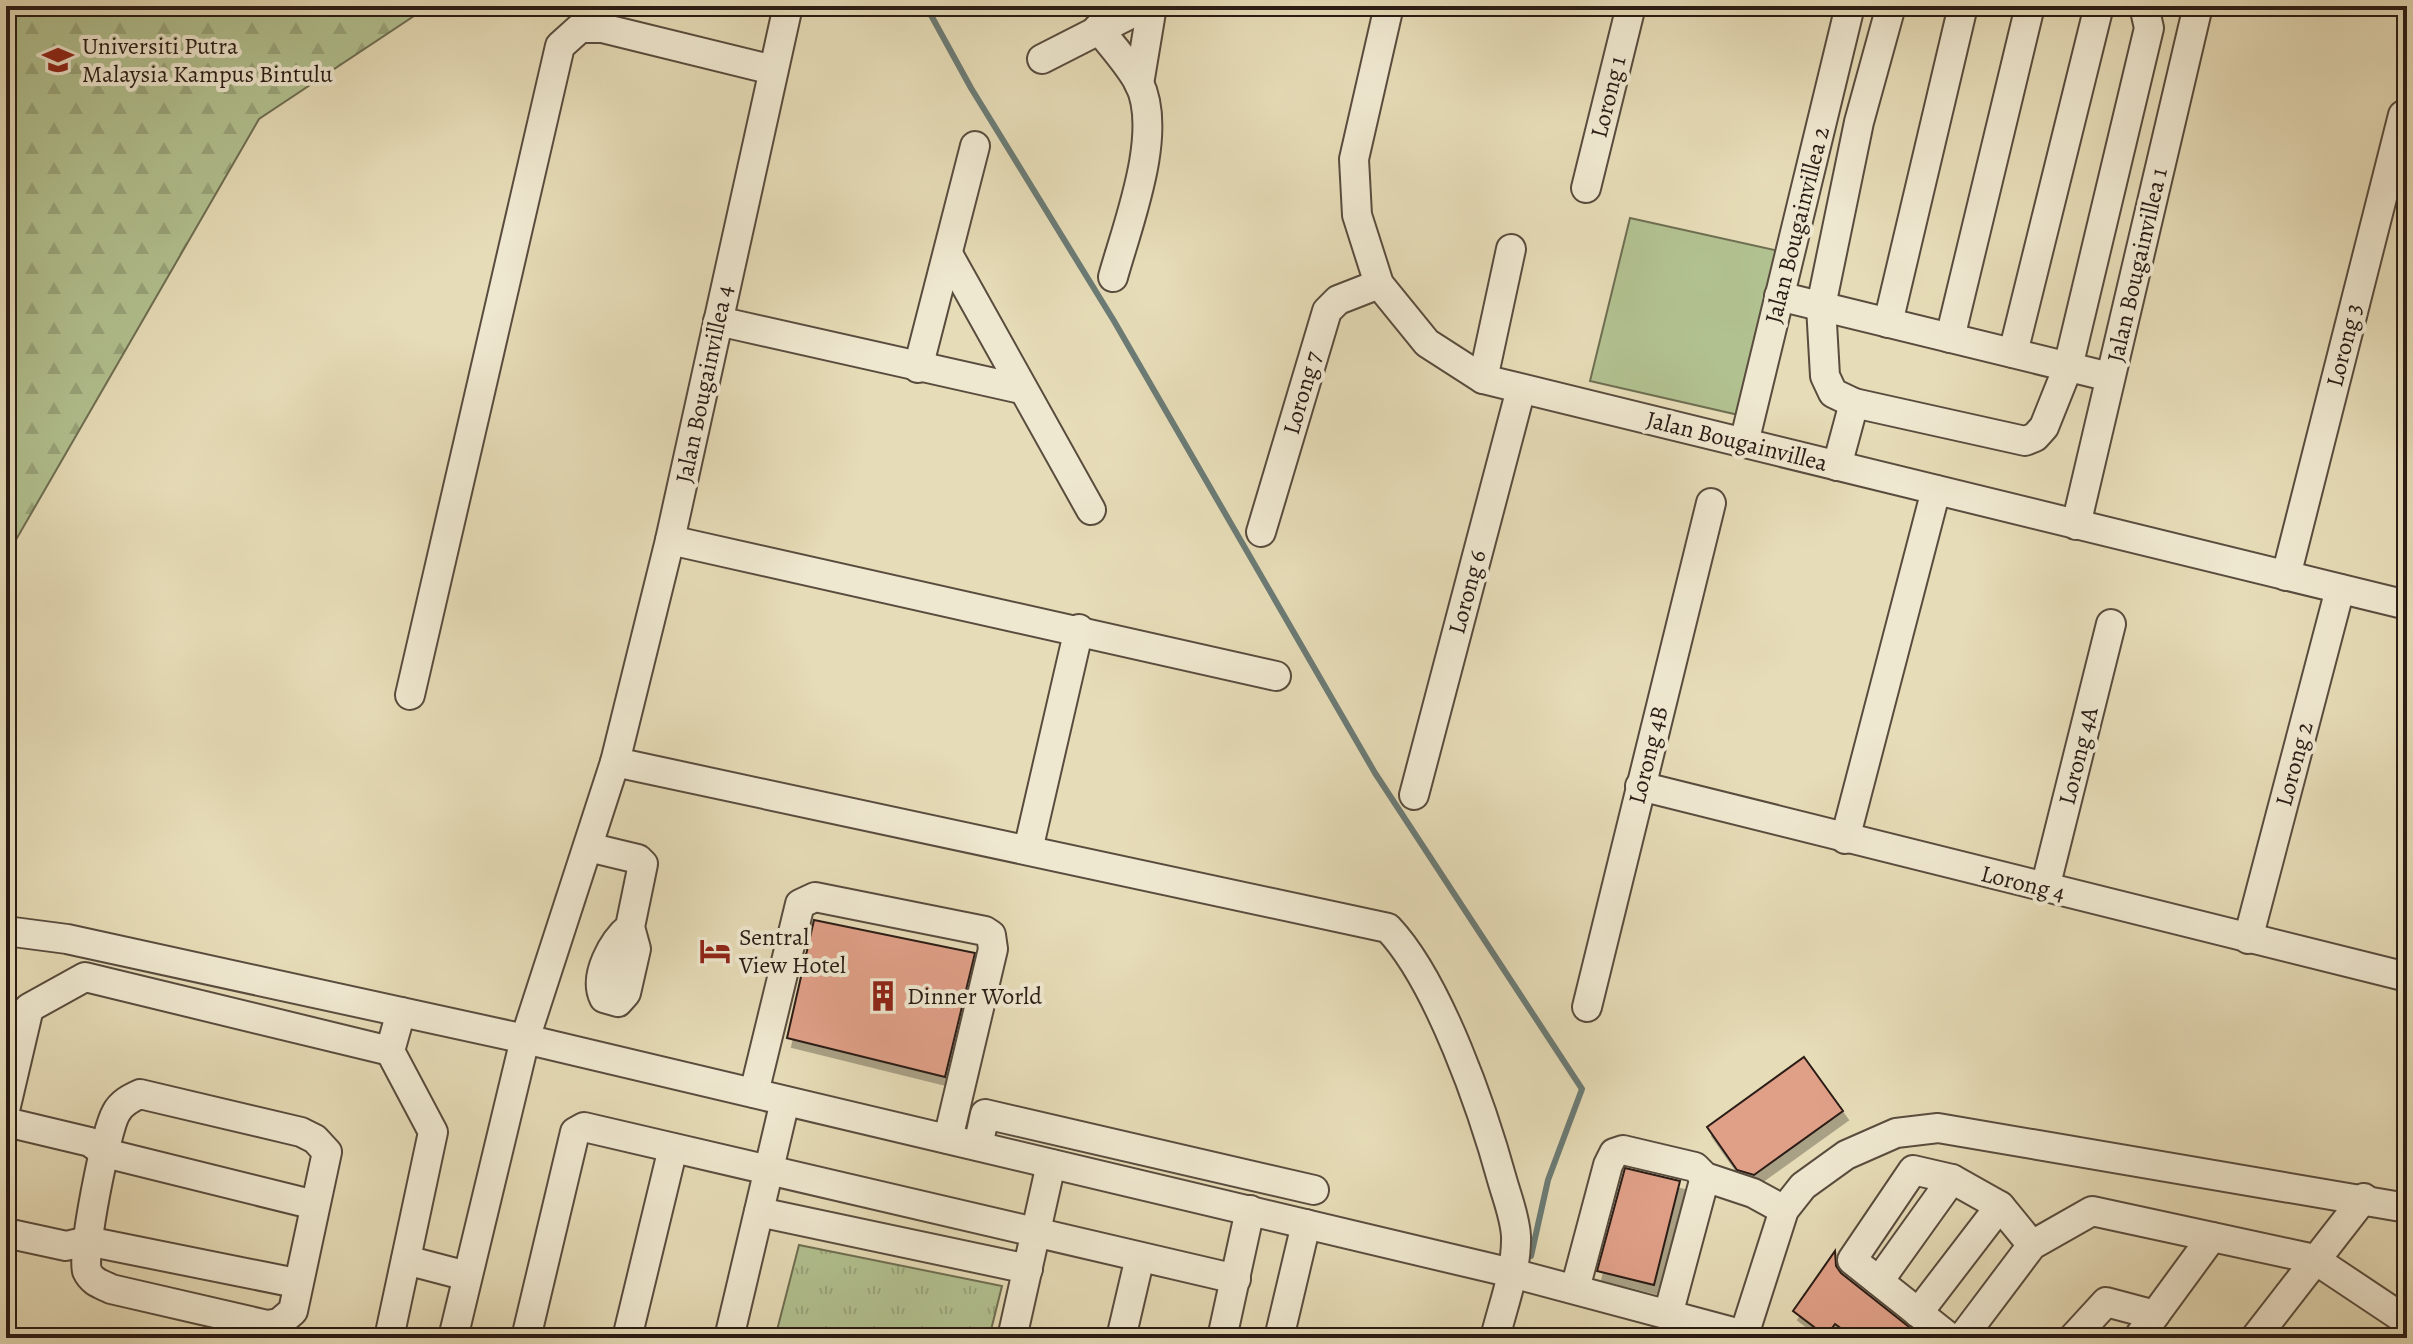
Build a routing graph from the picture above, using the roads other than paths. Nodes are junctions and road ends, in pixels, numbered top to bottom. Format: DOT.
graph roads {
  1 [pos="788,6"];
  2 [pos="1149,6"];
  3 [pos="1389,6"];
  4 [pos="1631,6"];
  5 [pos="1850,6"];
  6 [pos="1891,6"];
  7 [pos="1963,6"];
  8 [pos="2030,6"];
  9 [pos="2099,6"];
  10 [pos="2144,6"];
  11 [pos="2198,6"];
  12 [pos="1098,28"];
  13 [pos="1042,59"];
  14 [pos="773,70"];
  15 [pos="1139,84"];
  16 [pos="1825,114"];
  17 [pos="2403,115"];
  18 [pos="1859,122"];
  19 [pos="975,146"];
  20 [pos="2112,182"];
  21 [pos="1586,188"];
  22 [pos="2154,192"];
  23 [pos="1511,249"];
  24 [pos="948,254"];
  25 [pos="1113,277"];
  26 [pos="1379,284"];
  27 [pos="1779,296"];
  28 [pos="1821,306"];
  29 [pos="718,321"];
  30 [pos="1888,323"];
  31 [pos="1950,338"];
  32 [pos="2013,353"];
  33 [pos="2068,367"];
  34 [pos="918,368"];
  35 [pos="2110,377"];
  36 [pos="1483,379"];
  37 [pos="1021,389"];
  38 [pos="1521,389"];
  39 [pos="1854,403"];
  40 [pos="1744,443"];
  41 [pos="1837,466"];
  42 [pos="1936,490"];
  43 [pos="1711,503"];
  44 [pos="1091,510"];
  45 [pos="2076,525"];
  46 [pos="1261,532"];
  47 [pos="670,540"];
  48 [pos="2286,576"];
  49 [pos="2340,589"];
  50 [pos="2407,605"];
  51 [pos="2111,624"];
  52 [pos="1079,629"];
  53 [pos="1276,676"];
  54 [pos="410,695"];
  55 [pos="615,762"];
  56 [pos="1640,786"];
  57 [pos="1414,795"];
  58 [pos="1845,839"];
  59 [pos="588,847"];
  60 [pos="1028,850"];
  61 [pos="2045,888"];
  62 [pos="630,927"];
  63 [pos="6,931"];
  64 [pos="2248,939"];
  65 [pos="2407,977"];
  66 [pos="1587,1007"];
  67 [pos="401,1012"];
  68 [pos="525,1039"];
  69 [pos="390,1051"];
  70 [pos="754,1093"];
  71 [pos="785,1101"];
  72 [pos="6,1106"];
  73 [pos="6,1122"];
  74 [pos="948,1139"];
  75 [pos="978,1146"];
  76 [pos="673,1148"];
  77 [pos="105,1153"];
  78 [pos="1051,1164"];
  79 [pos="769,1171"];
  80 [pos="1705,1177"];
  81 [pos="1952,1179"];
  82 [pos="1314,1190"];
  83 [pos="2364,1198"];
  84 [pos="315,1205"];
  85 [pos="2000,1206"];
  86 [pos="2407,1208"];
  87 [pos="1250,1210"];
  88 [pos="1784,1210"];
  89 [pos="759,1212"];
  90 [pos="1306,1224"];
  91 [pos="6,1233"];
  92 [pos="1036,1233"];
  93 [pos="2212,1237"];
  94 [pos="87,1241"];
  95 [pos="2032,1245"];
  96 [pos="1140,1257"];
  97 [pos="2314,1259"];
  98 [pos="406,1260"];
  99 [pos="1028,1269"];
  100 [pos="1512,1273"];
  101 [pos="467,1276"];
  102 [pos="1236,1279"];
  103 [pos="1879,1281"];
  104 [pos="296,1283"];
  105 [pos="1575,1289"];
  106 [pos="1918,1313"];
  107 [pos="1668,1315"];
  108 [pos="2155,1315"];
  109 [pos="2407,1321"];
  110 [pos="457,1337"];
  111 [pos="1743,1337"];
  112 [pos="389,1338"];
  113 [pos="526,1338"];
  114 [pos="627,1338"];
  115 [pos="729,1338"];
  116 [pos="1012,1338"];
  117 [pos="1121,1338"];
  118 [pos="1222,1338"];
  119 [pos="1279,1338"];
  120 [pos="1495,1338"];
  121 [pos="1950,1338"];
  122 [pos="1962,1338"];
  123 [pos="2073,1338"];
  124 [pos="2138,1338"];
  125 [pos="2255,1338"];
  1 -- 14 [label="street, Jalan Bougainvillea 4"];
  2 -- 12 [label="street"];
  2 -- 15 [label="street"];
  3 -- 26 [label="street, Jalan Bougainvillea"];
  4 -- 21 [label="street, Lorong 1"];
  5 -- 16 [label="street, Jalan Bougainvillea 2"];
  6 -- 18 [label="street"];
  7 -- 30 [label="street"];
  8 -- 31 [label="street"];
  9 -- 32 [label="street"];
  10 -- 20 [label="street"];
  11 -- 22 [label="street, Jalan Bougainvillea 1"];
  12 -- 13 [label="street"];
  12 -- 15 [label="street"];
  14 -- 29 [label="street, Jalan Bougainvillea 4"];
  14 -- 54 [label="street"];
  15 -- 25 [label="street"];
  16 -- 18 [label="street"];
  16 -- 27 [label="street, Jalan Bougainvillea 2"];
  17 -- 48 [label="street, Lorong 3"];
  18 -- 28 [label="street"];
  19 -- 24 [label="street"];
  20 -- 22 [label="street"];
  20 -- 33 [label="street"];
  22 -- 35 [label="street, Jalan Bougainvillea 1"];
  23 -- 36 [label="street"];
  24 -- 34 [label="street"];
  24 -- 37 [label="street"];
  26 -- 36 [label="street, Jalan Bougainvillea"];
  26 -- 46 [label="street, Lorong 7"];
  27 -- 28 [label="street"];
  27 -- 40 [label="street, Jalan Bougainvillea 2"];
  28 -- 30 [label="street"];
  28 -- 39 [label="street"];
  29 -- 34 [label="street"];
  29 -- 47 [label="street, Jalan Bougainvillea 4"];
  30 -- 31 [label="street"];
  31 -- 32 [label="street"];
  32 -- 33 [label="street"];
  33 -- 35 [label="street"];
  33 -- 39 [label="street"];
  34 -- 37 [label="street"];
  35 -- 45 [label="street, Jalan Bougainvillea 1"];
  36 -- 38 [label="street, Jalan Bougainvillea"];
  37 -- 44 [label="street"];
  38 -- 40 [label="street, Jalan Bougainvillea"];
  38 -- 57 [label="street, Lorong 6"];
  39 -- 41 [label="street"];
  40 -- 41 [label="street, Jalan Bougainvillea"];
  41 -- 42 [label="street, Jalan Bougainvillea"];
  42 -- 45 [label="street, Jalan Bougainvillea"];
  42 -- 58 [label="street"];
  43 -- 56 [label="street, Lorong 4B"];
  45 -- 48 [label="street, Jalan Bougainvillea"];
  47 -- 52 [label="street"];
  47 -- 55 [label="street, Jalan Bougainvillea 4"];
  48 -- 49 [label="street, Jalan Bougainvillea"];
  49 -- 50 [label="street, Jalan Bougainvillea"];
  49 -- 64 [label="street, Lorong 2"];
  51 -- 61 [label="street, Lorong 4A"];
  52 -- 53 [label="street"];
  52 -- 60 [label="street"];
  55 -- 59 [label="street, Jalan Bougainvillea 4"];
  55 -- 60 [label="street"];
  56 -- 58 [label="street, Lorong 4"];
  56 -- 66 [label="street, Lorong 4B"];
  58 -- 61 [label="street, Lorong 4"];
  59 -- 62 [label="street"];
  59 -- 68 [label="street, Jalan Bougainvillea 4"];
  60 -- 100 [label="street"];
  61 -- 64 [label="street, Lorong 4"];
  63 -- 67 [label="street"];
  64 -- 65 [label="street, Lorong 4"];
  67 -- 68 [label="street"];
  67 -- 69 [label="street"];
  68 -- 70 [label="street"];
  68 -- 101 [label="street, Jalan Bougainvillea 4"];
  69 -- 72 [label="street"];
  69 -- 98 [label="street"];
  70 -- 71 [label="street"];
  70 -- 74 [label="street"];
  71 -- 74 [label="street"];
  71 -- 79 [label="street"];
  73 -- 77 [label="street"];
  74 -- 75 [label="street"];
  75 -- 78 [label="street"];
  75 -- 82 [label="street"];
  76 -- 79 [label="street"];
  76 -- 113 [label="street"];
  76 -- 114 [label="street"];
  77 -- 84 [label="street"];
  77 -- 84 [label="street"];
  77 -- 94 [label="street"];
  78 -- 87 [label="street"];
  78 -- 92 [label="street"];
  79 -- 89 [label="street"];
  79 -- 92 [label="street"];
  80 -- 88 [label="street"];
  80 -- 105 [label="street"];
  80 -- 107 [label="street"];
  81 -- 85 [label="street"];
  81 -- 103 [label="street"];
  81 -- 103 [label="street"];
  83 -- 86 [label="street"];
  83 -- 88 [label="street"];
  83 -- 97 [label="street"];
  84 -- 104 [label="street"];
  85 -- 95 [label="street"];
  85 -- 106 [label="street"];
  87 -- 90 [label="street"];
  87 -- 102 [label="street"];
  88 -- 111 [label="street"];
  89 -- 99 [label="street"];
  89 -- 115 [label="street"];
  90 -- 100 [label="street"];
  90 -- 119 [label="street"];
  91 -- 94 [label="street"];
  92 -- 96 [label="street"];
  92 -- 99 [label="street"];
  93 -- 95 [label="street"];
  93 -- 97 [label="street"];
  93 -- 108 [label="street"];
  94 -- 104 [label="street"];
  94 -- 104 [label="street"];
  95 -- 122 [label="street"];
  96 -- 102 [label="street"];
  96 -- 117 [label="street"];
  97 -- 109 [label="street"];
  97 -- 125 [label="street"];
  98 -- 101 [label="street"];
  98 -- 112 [label="street"];
  99 -- 116 [label="street"];
  100 -- 105 [label="street"];
  100 -- 120 [label="street"];
  101 -- 110 [label="street, Jalan Bougainvillea 4"];
  102 -- 118 [label="street"];
  103 -- 106 [label="street"];
  105 -- 107 [label="street"];
  106 -- 121 [label="street"];
  107 -- 111 [label="street"];
  108 -- 123 [label="street"];
  108 -- 124 [label="street"];
}
